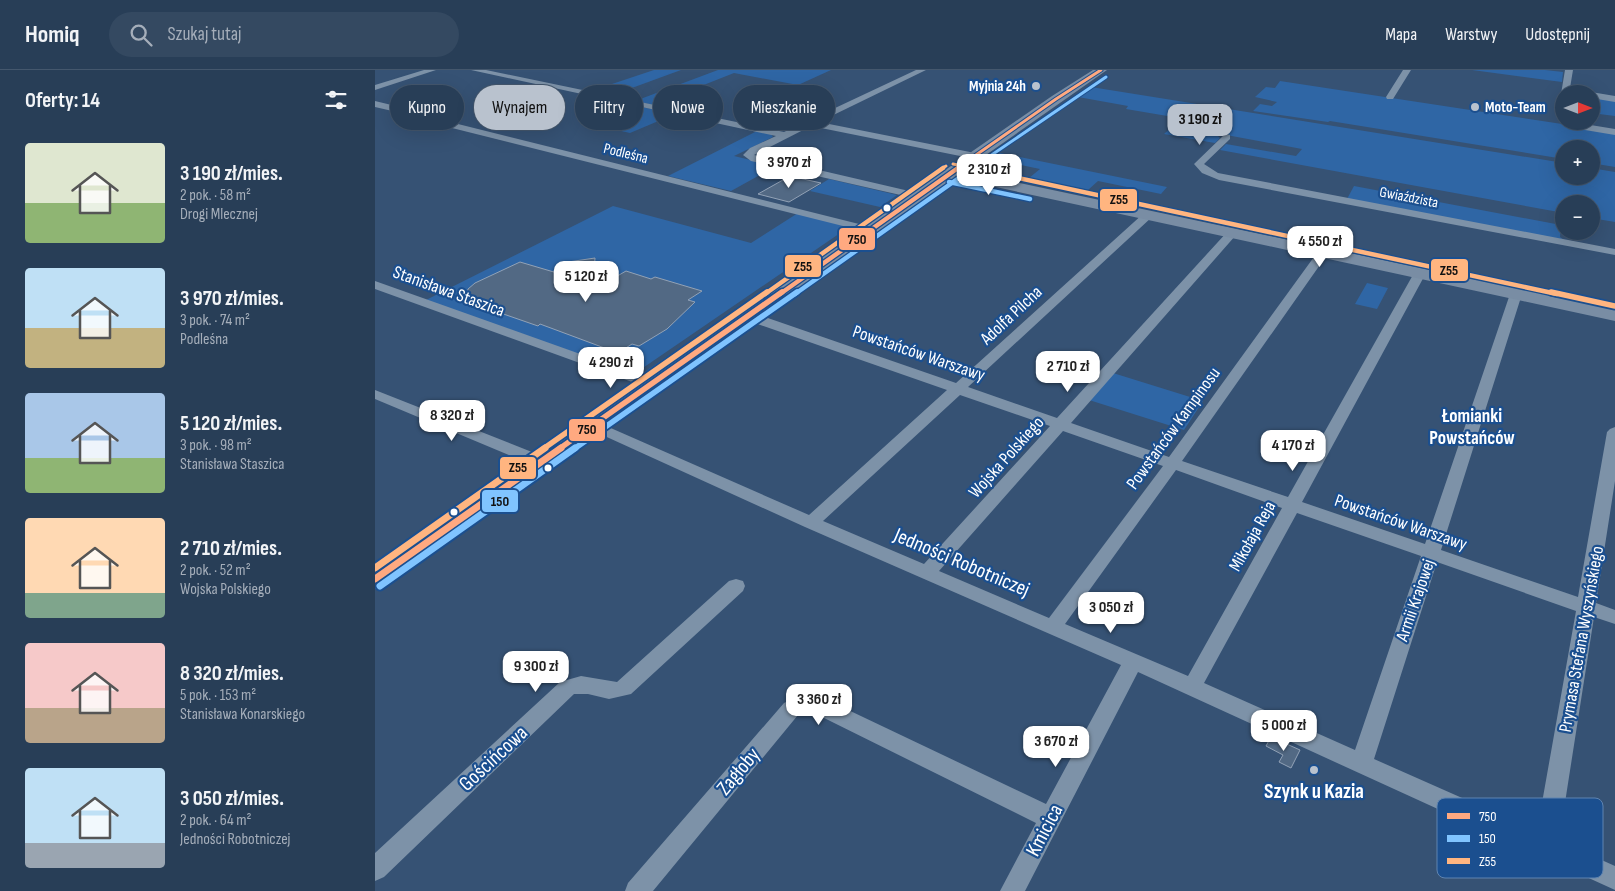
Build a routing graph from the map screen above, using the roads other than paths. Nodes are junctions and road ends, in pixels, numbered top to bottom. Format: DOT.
graph roads {
  1 [pos="432,70"];
  2 [pos="475,70"];
  3 [pos="922,70"];
  4 [pos="1092,70"];
  5 [pos="1101,70"];
  6 [pos="1407,70"];
  7 [pos="1569,70"];
  8 [pos="1568,85"];
  9 [pos="375,88"];
  10 [pos="1063,94"];
  11 [pos="1600,96"];
  12 [pos="1390,97"];
  13 [pos="1615,99"];
  14 [pos="375,104"];
  15 [pos="835,111"];
  16 [pos="835,128"];
  17 [pos="1600,129"];
  18 [pos="795,130"];
  19 [pos="1615,132"];
  20 [pos="785,135"];
  21 [pos="1227,137"];
  22 [pos="975,156"];
  23 [pos="951,173"];
  24 [pos="918,196"];
  25 [pos="1147,215"];
  26 [pos="871,230"];
  27 [pos="1232,233"];
  28 [pos="1323,252"];
  29 [pos="1615,252"];
  30 [pos="1420,273"];
  31 [pos="375,285"];
  32 [pos="1517,294"];
  33 [pos="1615,315"];
  34 [pos="748,316"];
  35 [pos="651,384"];
  36 [pos="959,388"];
  37 [pos="375,394"];
  38 [pos="1061,423"];
  39 [pos="592,425"];
  40 [pos="1615,432"];
  41 [pos="541,462"];
  42 [pos="1173,463"];
  43 [pos="1293,505"];
  44 [pos="811,523"];
  45 [pos="1431,553"];
  46 [pos="928,572"];
  47 [pos="378,574"];
  48 [pos="736,586"];
  49 [pos="1587,608"];
  50 [pos="1615,617"];
  51 [pos="1053,627"];
  52 [pos="1133,662"];
  53 [pos="1192,687"];
  54 [pos="1361,764"];
  55 [pos="1437,798"];
  56 [pos="1554,798"];
  57 [pos="1050,818"];
  58 [pos="375,869"];
  59 [pos="1603,873"];
  60 [pos="1615,878"];
  61 [pos="637,891"];
  62 [pos="1012,891"];
  1 -- 9 [label="street"];
  2 -- 20 [label="street"];
  3 -- 15 [label="street"];
  4 -- 10 [label="street"];
  5 -- 10 [label="street"];
  6 -- 12 [label="street"];
  7 -- 8 [label="street"];
  10 -- 22 [label="street"];
  11 -- 13 [label="street"];
  14 -- 26 [label="street, Podleśna"];
  16 -- 22 [label="street"];
  17 -- 19 [label="street"];
  18 -- 20 [label="street"];
  20 -- 24 [label="street"];
  21 -- 29 [label="street, Gwiaździsta"];
  22 -- 23 [label="street"];
  23 -- 24 [label="street"];
  23 -- 25 [label="street"];
  24 -- 26 [label="street"];
  25 -- 27 [label="street"];
  25 -- 36 [label="street, Adolfa Pilcha"];
  26 -- 34 [label="street"];
  27 -- 28 [label="street"];
  27 -- 38 [label="street, Wojska Polskiego"];
  28 -- 30 [label="street"];
  28 -- 42 [label="street, Powstańców Kampinosu"];
  30 -- 32 [label="street"];
  30 -- 43 [label="street, Mikołaja Reja"];
  31 -- 35 [label="street, Stanisława Staszica"];
  32 -- 33 [label="street"];
  32 -- 45 [label="street, Armii Krajowej"];
  34 -- 35 [label="street"];
  34 -- 36 [label="street, Powstańców Warszawy"];
  35 -- 39 [label="street"];
  36 -- 38 [label="street, Powstańców Warszawy"];
  36 -- 44 [label="street, Adolfa Pilcha"];
  37 -- 41 [label="street"];
  38 -- 42 [label="street, Powstańców Warszawy"];
  38 -- 46 [label="street, Wojska Polskiego"];
  39 -- 41 [label="street"];
  39 -- 44 [label="street, Jedności Robotniczej"];
  40 -- 49 [label="street, Prymasa Stefana Wyszyńskiego"];
  41 -- 47 [label="street"];
  42 -- 43 [label="street, Powstańców Warszawy"];
  42 -- 51 [label="street, Powstańców Kampinosu"];
  43 -- 45 [label="street, Powstańców Warszawy"];
  43 -- 53 [label="street, Mikołaja Reja"];
  44 -- 46 [label="street, Jedności Robotniczej"];
  45 -- 49 [label="street, Powstańców Warszawy"];
  45 -- 54 [label="street, Armii Krajowej"];
  46 -- 51 [label="street, Jedności Robotniczej"];
  48 -- 58 [label="street, Gościńcowa"];
  49 -- 50 [label="street, Powstańców Warszawy"];
  49 -- 56 [label="street, Prymasa Stefana Wyszyńskiego"];
  51 -- 52 [label="street, Jedności Robotniczej"];
  52 -- 53 [label="street, Jedności Robotniczej"];
  52 -- 57 [label="street, Kmicica"];
  53 -- 54 [label="street, Jedności Robotniczej"];
  54 -- 55 [label="street, Jedności Robotniczej"];
  57 -- 61 [label="street, Zagłoby"];
  57 -- 62 [label="street, Kmicica"];
  59 -- 60 [label="street, Jedności Robotniczej"];
}
